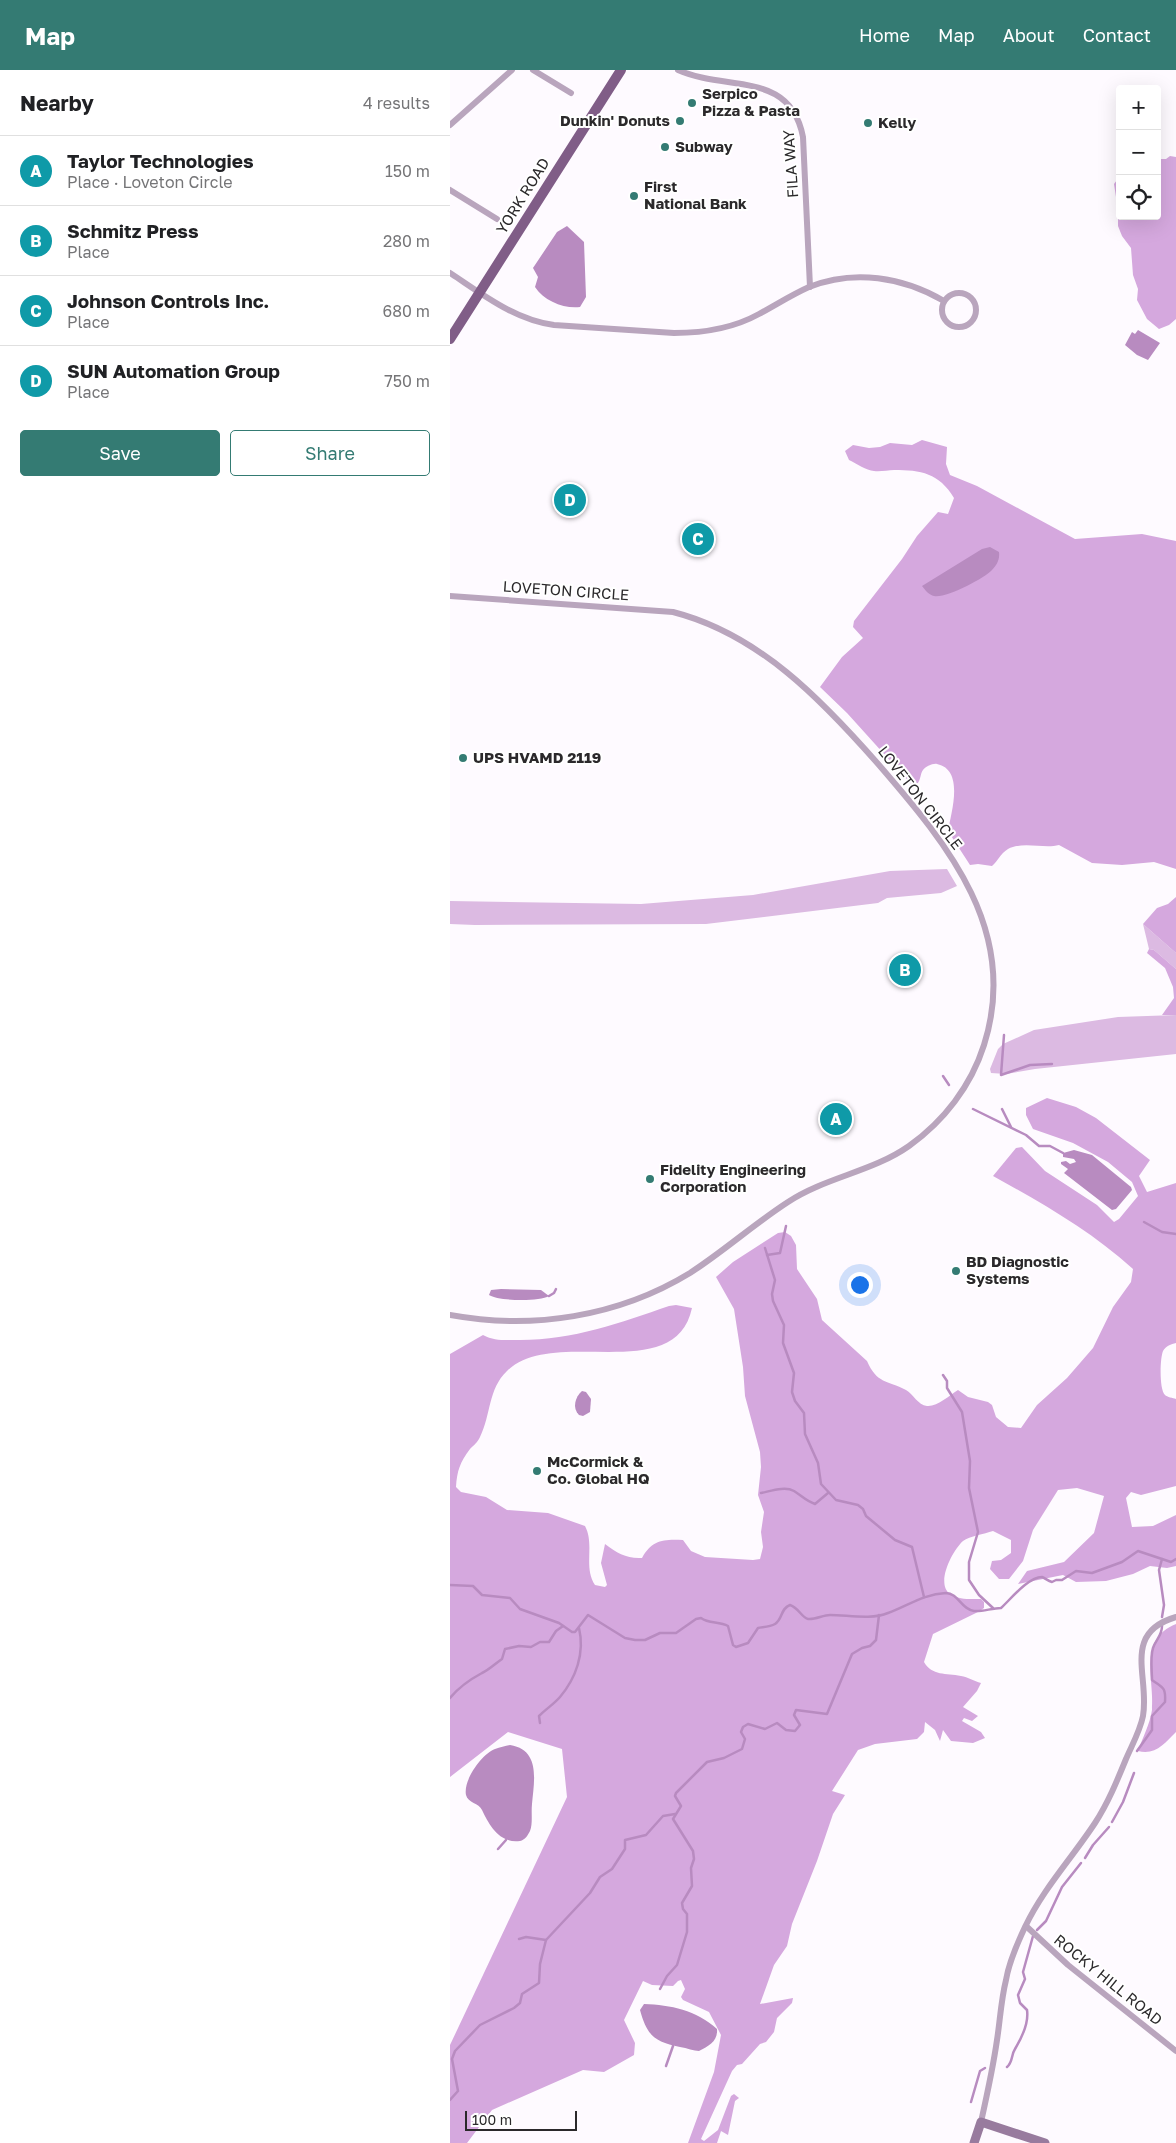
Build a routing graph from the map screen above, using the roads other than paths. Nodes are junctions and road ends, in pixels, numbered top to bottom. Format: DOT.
graph roads {
  1 [pos="512,70"];
  2 [pos="533,70"];
  3 [pos="627,70"];
  4 [pos="678,70"];
  5 [pos="619,73"];
  6 [pos="693,73"];
  7 [pos="571,93"];
  8 [pos="450,125"];
  9 [pos="450,190"];
  10 [pos="497,219"];
  11 [pos="450,273"];
  12 [pos="810,287"];
  13 [pos="479,292"];
  14 [pos="944,300"];
  15 [pos="450,339"];
  16 [pos="450,596"];
  17 [pos="450,1315"];
  18 [pos="1176,1617"];
  19 [pos="1026,1926"];
  20 [pos="1176,2051"];
  21 [pos="982,2122"];
  22 [pos="974,2143"];
  23 [pos="1045,2143"];
  1 -- 8 [label="street"];
  2 -- 7 [label="street"];
  3 -- 5 [label="street"];
  4 -- 6 [label="street, FILA WAY"];
  5 -- 13 [label="main road, YORK ROAD"];
  6 -- 12 [label="street, FILA WAY"];
  9 -- 10 [label="street"];
  11 -- 13 [label="street"];
  12 -- 13 [label="street"];
  12 -- 14 [label="street"];
  13 -- 15 [label="main road, YORK ROAD"];
  14 -- 14 [label="street"];
  16 -- 17 [label="street, LOVETON CIRCLE"];
  18 -- 19 [label="street"];
  19 -- 20 [label="street, ROCKY HILL ROAD"];
  19 -- 21 [label="street"];
  21 -- 22 [label="street"];
  21 -- 23 [label="street"];
}
